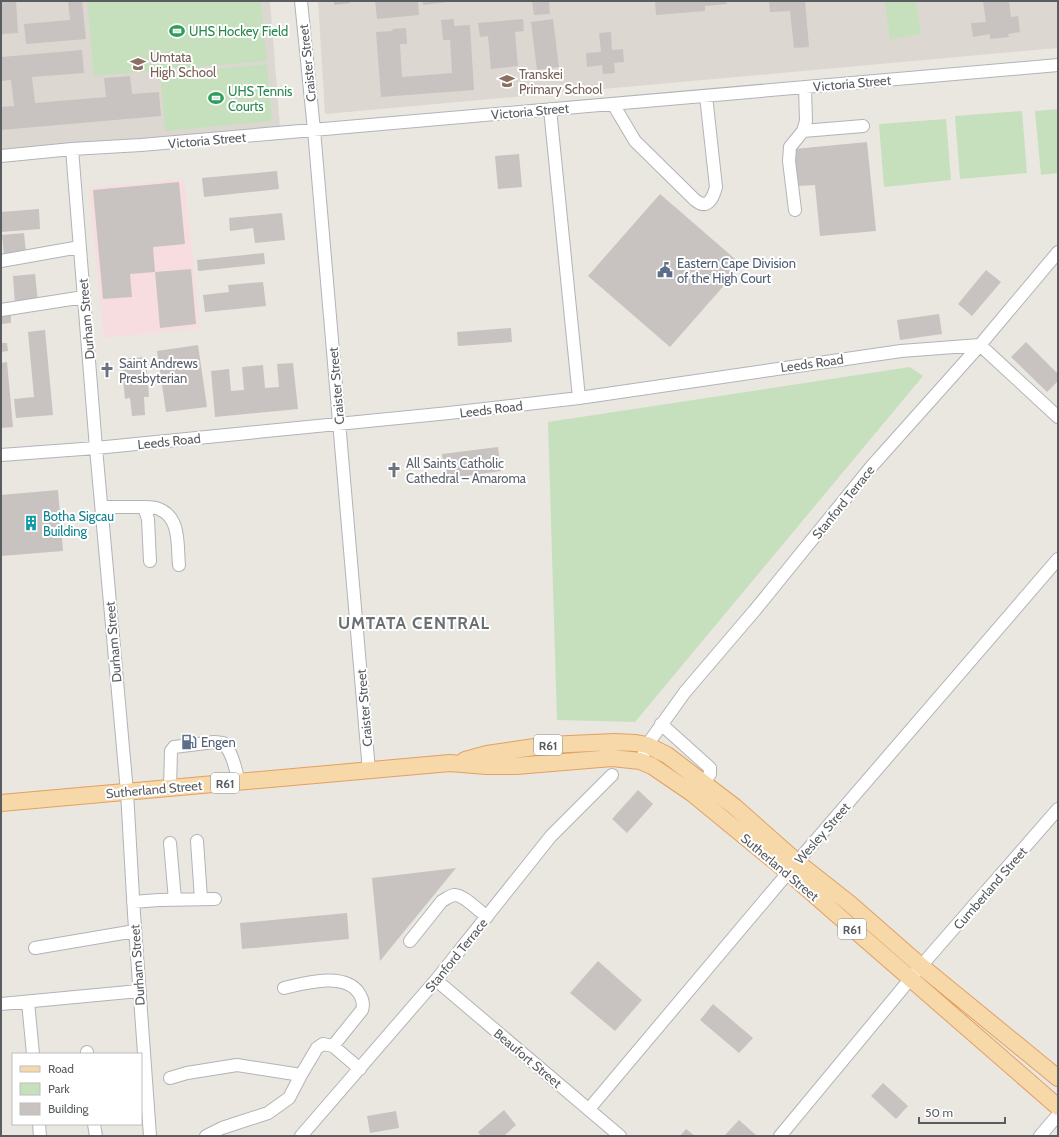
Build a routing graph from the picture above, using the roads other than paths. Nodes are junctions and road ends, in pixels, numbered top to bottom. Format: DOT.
graph roads {
  1 [pos="301,1"];
  2 [pos="1058,66"];
  3 [pos="805,87"];
  4 [pos="706,96"];
  5 [pos="613,104"];
  6 [pos="550,109"];
  7 [pos="863,126"];
  8 [pos="314,130"];
  9 [pos="803,131"];
  10 [pos="72,149"];
  11 [pos="1,156"];
  12 [pos="794,210"];
  13 [pos="80,247"];
  14 [pos="1058,252"];
  15 [pos="1,261"];
  16 [pos="84,297"];
  17 [pos="1,310"];
  18 [pos="980,345"];
  19 [pos="579,398"];
  20 [pos="1058,417"];
  21 [pos="339,424"];
  22 [pos="96,448"];
  23 [pos="1,455"];
  24 [pos="102,507"];
  25 [pos="144,507"];
  26 [pos="1058,559"];
  27 [pos="150,562"];
  28 [pos="179,565"];
  29 [pos="662,724"];
  30 [pos="647,746"];
  31 [pos="640,761"];
  32 [pos="450,763"];
  33 [pos="369,771"];
  34 [pos="612,776"];
  35 [pos="239,782"];
  36 [pos="703,783"];
  37 [pos="170,788"];
  38 [pos="127,792"];
  39 [pos="1,803"];
  40 [pos="1058,809"];
  41 [pos="198,841"];
  42 [pos="170,843"];
  43 [pos="792,867"];
  44 [pos="201,899"];
  45 [pos="214,899"];
  46 [pos="175,900"];
  47 [pos="133,902"];
  48 [pos="487,917"];
  49 [pos="135,931"];
  50 [pos="410,941"];
  51 [pos="35,948"];
  52 [pos="921,966"];
  53 [pos="436,980"];
  54 [pos="910,980"];
  55 [pos="284,988"];
  56 [pos="139,991"];
  57 [pos="28,1002"];
  58 [pos="1,1004"];
  59 [pos="333,1046"];
  60 [pos="33,1053"];
  61 [pos="360,1069"];
  62 [pos="301,1075"];
  63 [pos="170,1078"];
  64 [pos="1058,1078"];
  65 [pos="1058,1107"];
  66 [pos="589,1109"];
  67 [pos="1058,1115"];
  68 [pos="39,1125"];
  69 [pos="94,1125"];
  70 [pos="40,1136"];
  71 [pos="96,1136"];
  72 [pos="150,1136"];
  73 [pos="206,1136"];
  74 [pos="301,1136"];
  75 [pos="620,1136"];
  76 [pos="780,1136"];
  77 [pos="1040,1136"];
  1 -- 8 [label="street, Craister Street"];
  2 -- 3 [label="street, Victoria Street"];
  3 -- 4 [label="street, Victoria Street"];
  3 -- 9 [label="street"];
  4 -- 5 [label="street, Victoria Street"];
  4 -- 5 [label="street"];
  5 -- 6 [label="street, Victoria Street"];
  6 -- 8 [label="street, Victoria Street"];
  6 -- 19 [label="street"];
  7 -- 9 [label="street"];
  8 -- 10 [label="street, Victoria Street"];
  8 -- 21 [label="street, Craister Street"];
  9 -- 12 [label="street"];
  10 -- 11 [label="street, Victoria Street"];
  10 -- 13 [label="street, Durham Street"];
  13 -- 15 [label="street"];
  13 -- 16 [label="street, Durham Street"];
  14 -- 18 [label="street, Stanford Terrace"];
  16 -- 17 [label="street"];
  16 -- 22 [label="street, Durham Street"];
  18 -- 19 [label="street, Leeds Road"];
  18 -- 20 [label="street"];
  18 -- 29 [label="street, Stanford Terrace"];
  19 -- 21 [label="street, Leeds Road"];
  21 -- 22 [label="street, Leeds Road"];
  21 -- 33 [label="street, Craister Street"];
  22 -- 23 [label="street, Leeds Road"];
  22 -- 24 [label="street, Durham Street"];
  24 -- 25 [label="street"];
  24 -- 38 [label="street, Durham Street"];
  25 -- 27 [label="street"];
  25 -- 28 [label="street"];
  26 -- 43 [label="street, Wesley Street"];
  29 -- 30 [label="street, Stanford Terrace"];
  29 -- 36 [label="street"];
  30 -- 31 [label="street, Stanford Terrace"];
  30 -- 32 [label="main road, Sutherland Street / R61"];
  30 -- 36 [label="main road, Sutherland Street / R61"];
  31 -- 32 [label="main road, Sutherland Street / R61"];
  31 -- 43 [label="main road, Sutherland Street / R61"];
  32 -- 33 [label="main road, Sutherland Street / R61"];
  33 -- 35 [label="main road, Sutherland Street / R61"];
  34 -- 48 [label="street, Stanford Terrace"];
  35 -- 37 [label="main road, Sutherland Street / R61"];
  35 -- 37 [label="street"];
  36 -- 43 [label="main road, Sutherland Street / R61"];
  37 -- 38 [label="main road, Sutherland Street / R61"];
  38 -- 39 [label="main road, Sutherland Street / R61"];
  38 -- 47 [label="street, Durham Street"];
  40 -- 52 [label="street, Cumberland Street"];
  41 -- 44 [label="street"];
  42 -- 46 [label="street"];
  43 -- 52 [label="main road, Sutherland Street / R61"];
  43 -- 54 [label="main road, Sutherland Street / R61"];
  43 -- 66 [label="street, Wesley Street"];
  44 -- 45 [label="street"];
  44 -- 46 [label="street"];
  46 -- 47 [label="street"];
  47 -- 49 [label="street, Durham Street"];
  48 -- 50 [label="street"];
  48 -- 53 [label="street, Stanford Terrace"];
  49 -- 51 [label="street"];
  49 -- 56 [label="street, Durham Street"];
  52 -- 54 [label="street, Cumberland Street"];
  52 -- 64 [label="main road, Sutherland Street / R61"];
  53 -- 61 [label="street, Stanford Terrace"];
  53 -- 66 [label="street, Beaufort Street"];
  54 -- 65 [label="main road, Sutherland Street / R61"];
  54 -- 76 [label="street, Cumberland Street"];
  55 -- 59 [label="street"];
  56 -- 57 [label="street"];
  56 -- 72 [label="street, Durham Street"];
  57 -- 58 [label="street"];
  57 -- 60 [label="street"];
  59 -- 61 [label="street"];
  59 -- 62 [label="street"];
  61 -- 74 [label="street, Stanford Terrace"];
  62 -- 63 [label="street"];
  62 -- 73 [label="street"];
  66 -- 75 [label="street, Beaufort Street"];
  67 -- 77 [label="street"];
  68 -- 70 [label="street"];
  69 -- 71 [label="street"];
}
